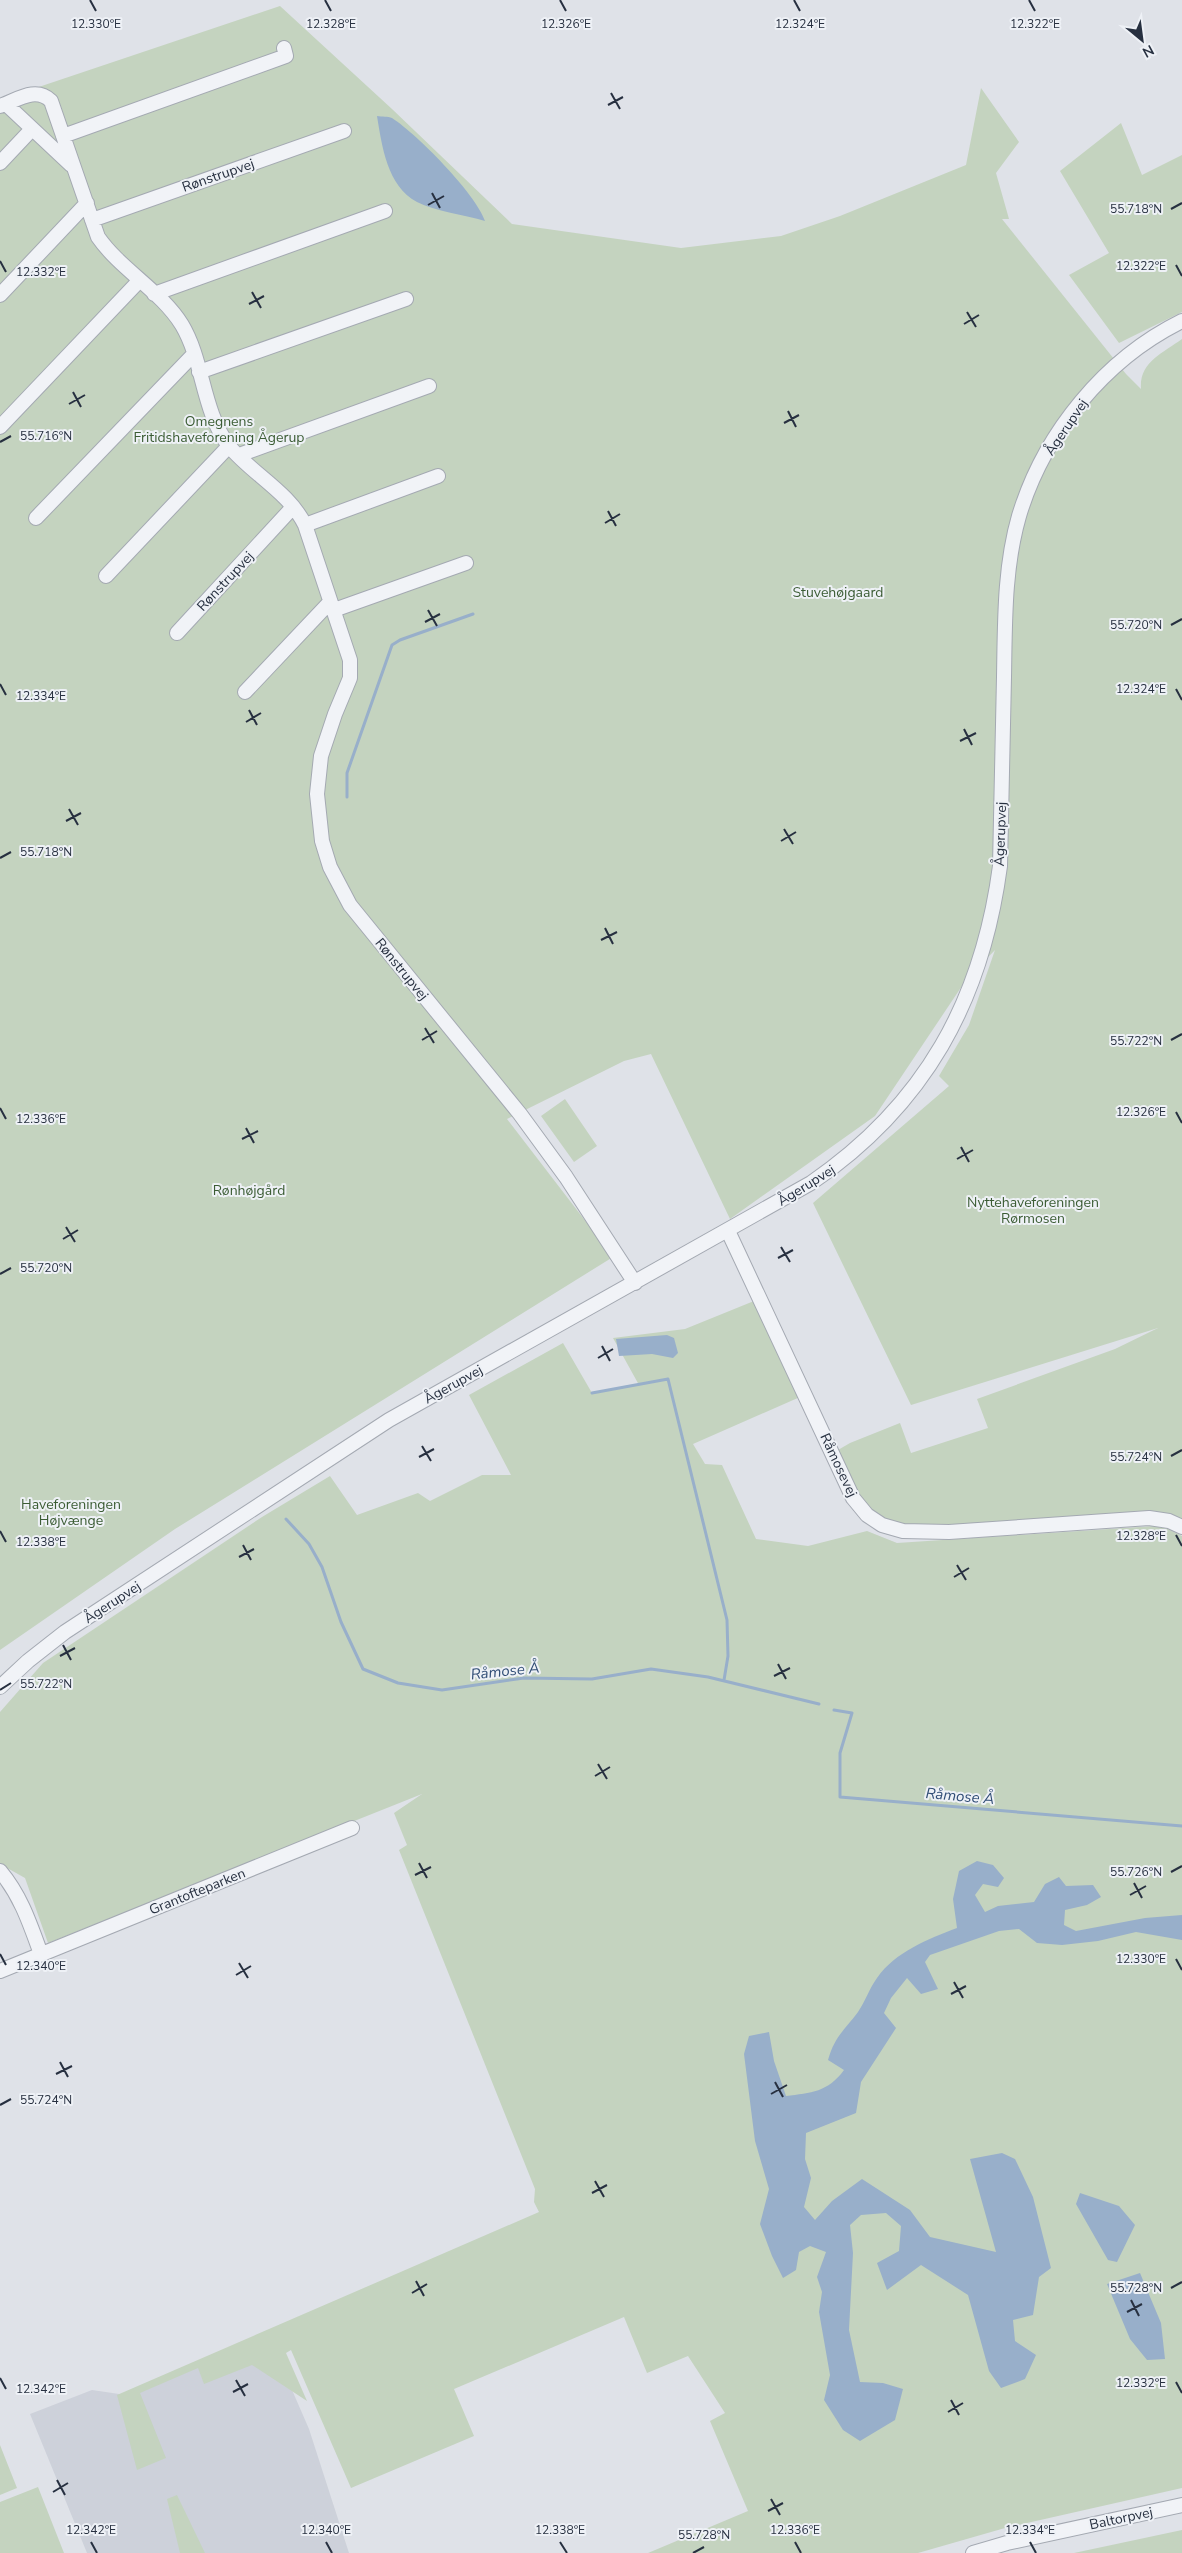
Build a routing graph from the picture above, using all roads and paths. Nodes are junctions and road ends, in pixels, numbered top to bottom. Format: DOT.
graph roads {
  1 [pos="284,48"];
  2 [pos="3,105"];
  3 [pos="32,129"];
  4 [pos="344,131"];
  5 [pos="63,136"];
  6 [pos="0,163"];
  7 [pos="72,166"];
  8 [pos="87,203"];
  9 [pos="385,212"];
  10 [pos="92,220"];
  11 [pos="139,281"];
  12 [pos="154,294"];
  13 [pos="0,295"];
  14 [pos="406,299"];
  15 [pos="1182,321"];
  16 [pos="193,355"];
  17 [pos="199,372"];
  18 [pos="429,386"];
  19 [pos="0,427"];
  20 [pos="234,450"];
  21 [pos="438,476"];
  22 [pos="293,507"];
  23 [pos="36,518"];
  24 [pos="305,525"];
  25 [pos="466,563"];
  26 [pos="106,576"];
  27 [pos="332,606"];
  28 [pos="176,634"];
  29 [pos="245,692"];
  30 [pos="728,1231"];
  31 [pos="635,1283"];
  32 [pos="1182,1527"];
  33 [pos="0,1688"];
  34 [pos="352,1828"];
  35 [pos="0,1871"];
  36 [pos="41,1954"];
  37 [pos="0,1971"];
  38 [pos="1182,2505"];
  39 [pos="973,2553"];
  1 -- 5 [label="street"];
  2 -- 3 [label="street, Rønstrupvej"];
  2 -- 5 [label="street, Rønstrupvej"];
  3 -- 6 [label="street"];
  3 -- 7 [label="street, Rønstrupvej"];
  4 -- 10 [label="street, Rønstrupvej"];
  5 -- 7 [label="street, Rønstrupvej"];
  7 -- 8 [label="street, Rønstrupvej"];
  8 -- 10 [label="street, Rønstrupvej"];
  8 -- 13 [label="street"];
  9 -- 12 [label="street"];
  10 -- 11 [label="street, Rønstrupvej"];
  11 -- 12 [label="street, Rønstrupvej"];
  11 -- 19 [label="street"];
  12 -- 16 [label="street, Rønstrupvej"];
  14 -- 17 [label="street"];
  15 -- 30 [label="street, Ågerupvej"];
  16 -- 17 [label="street, Rønstrupvej"];
  16 -- 23 [label="street"];
  17 -- 20 [label="street, Rønstrupvej"];
  18 -- 20 [label="street"];
  20 -- 22 [label="street, Rønstrupvej"];
  20 -- 26 [label="street"];
  21 -- 24 [label="street"];
  22 -- 24 [label="street, Rønstrupvej"];
  22 -- 28 [label="street, Rønstrupvej"];
  24 -- 27 [label="street, Rønstrupvej"];
  25 -- 27 [label="street"];
  27 -- 29 [label="street"];
  27 -- 31 [label="street, Rønstrupvej"];
  30 -- 31 [label="street, Ågerupvej"];
  30 -- 32 [label="street, Råmosevej"];
  31 -- 33 [label="street, Ågerupvej"];
  34 -- 36 [label="street, Grantofteparken"];
  35 -- 36 [label="street"];
  36 -- 37 [label="street, Grantofteparken"];
  38 -- 39 [label="street, Baltorpvej"];
}
